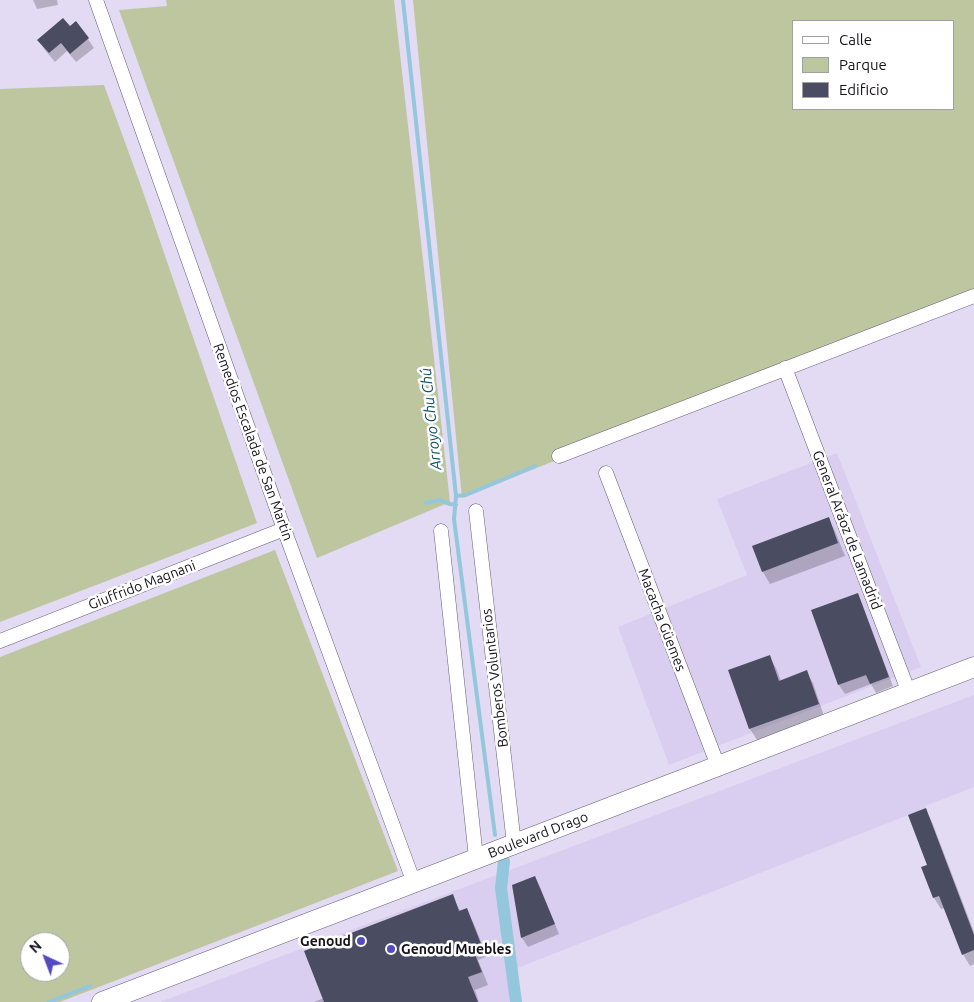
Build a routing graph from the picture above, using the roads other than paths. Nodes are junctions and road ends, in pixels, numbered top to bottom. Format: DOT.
graph roads {
  1 [pos="96,0"];
  2 [pos="974,296"];
  3 [pos="785,368"];
  4 [pos="559,456"];
  5 [pos="606,473"];
  6 [pos="476,511"];
  7 [pos="284,529"];
  8 [pos="441,531"];
  9 [pos="0,640"];
  10 [pos="974,667"];
  11 [pos="909,693"];
  12 [pos="718,766"];
  13 [pos="512,845"];
  14 [pos="482,856"];
  15 [pos="414,883"];
  16 [pos="131,997"];
  17 [pos="102,1002"];
  1 -- 7 [label="street, Remedios Escalada de San Martin"];
  2 -- 3 [label="street"];
  3 -- 4 [label="street"];
  3 -- 11 [label="street, General Aráoz de Lamadrid"];
  5 -- 12 [label="street, Macacha Güemes"];
  6 -- 13 [label="street, Bomberos Voluntarios"];
  7 -- 9 [label="street, Giuffrido Magnani"];
  7 -- 15 [label="street, Remedios Escalada de San Martin"];
  8 -- 14 [label="street"];
  10 -- 11 [label="main road, Boulevard Drago"];
  11 -- 12 [label="main road, Boulevard Drago"];
  12 -- 13 [label="main road, Boulevard Drago"];
  13 -- 14 [label="main road, Boulevard Drago"];
  14 -- 15 [label="main road, Boulevard Drago"];
  15 -- 16 [label="main road, Boulevard Drago"];
  16 -- 17 [label="main road, Boulevard Drago"];
}
